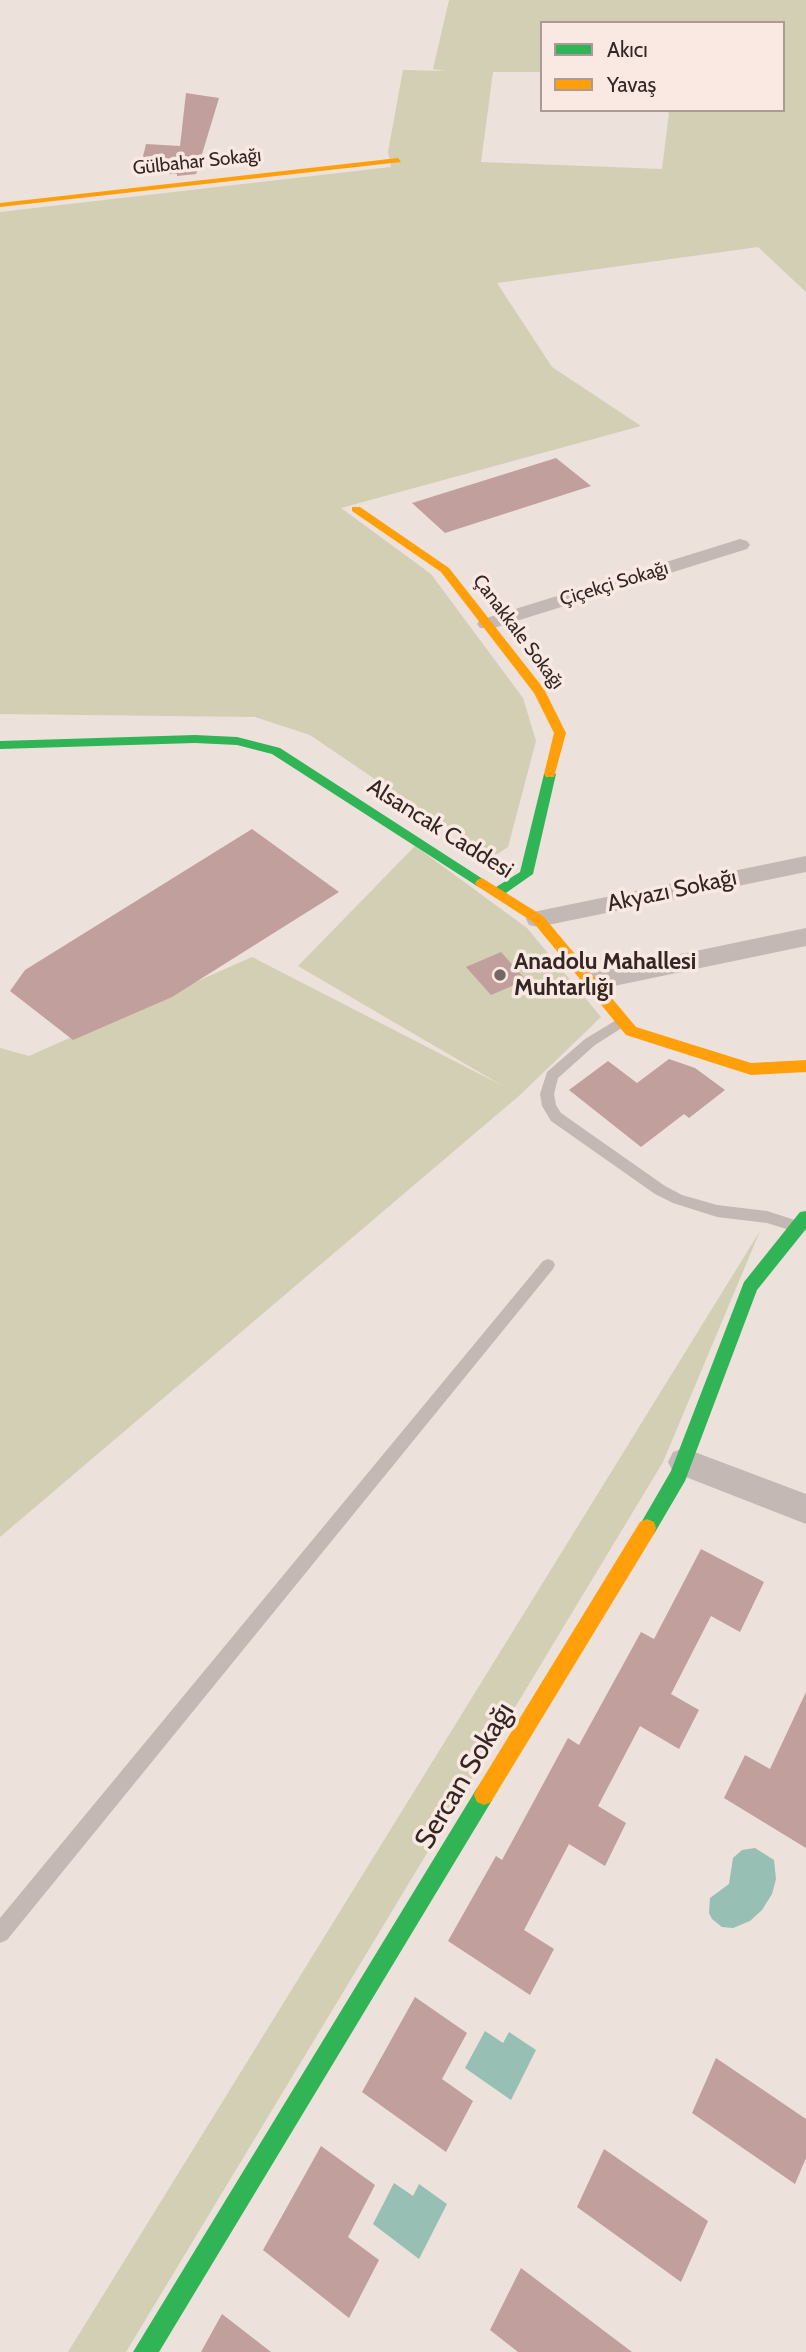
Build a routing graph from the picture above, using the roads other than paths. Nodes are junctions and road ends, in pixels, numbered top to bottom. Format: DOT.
graph roads {
  1 [pos="398,160"];
  2 [pos="0,205"];
  3 [pos="356,509"];
  4 [pos="740,545"];
  5 [pos="487,624"];
  6 [pos="0,745"];
  7 [pos="806,864"];
  8 [pos="498,892"];
  9 [pos="538,919"];
  10 [pos="806,937"];
  11 [pos="590,982"];
  12 [pos="623,1021"];
  13 [pos="806,1066"];
  14 [pos="801,1221"];
  15 [pos="548,1265"];
  16 [pos="684,1462"];
  17 [pos="806,1509"];
  18 [pos="0,1933"];
  19 [pos="145,2352"];
  1 -- 2 [label="street, Gülbahar Sokağı"];
  3 -- 5 [label="street, Çanakkale Sokağı"];
  4 -- 5 [label="street, Çiçekçi Sokağı"];
  5 -- 8 [label="street, Çanakkale Sokağı"];
  6 -- 8 [label="street, Alsancak Caddesi"];
  7 -- 9 [label="street, Akyazı Sokağı"];
  8 -- 9 [label="street, Alsancak Caddesi"];
  9 -- 11 [label="street, Alsancak Caddesi"];
  10 -- 11 [label="street"];
  11 -- 12 [label="street, Alsancak Caddesi"];
  12 -- 13 [label="street, Alsancak Caddesi"];
  12 -- 14 [label="lane"];
  14 -- 16 [label="street, Sercan Sokağı"];
  15 -- 18 [label="lane"];
  16 -- 17 [label="street"];
  16 -- 19 [label="street, Sercan Sokağı"];
}
